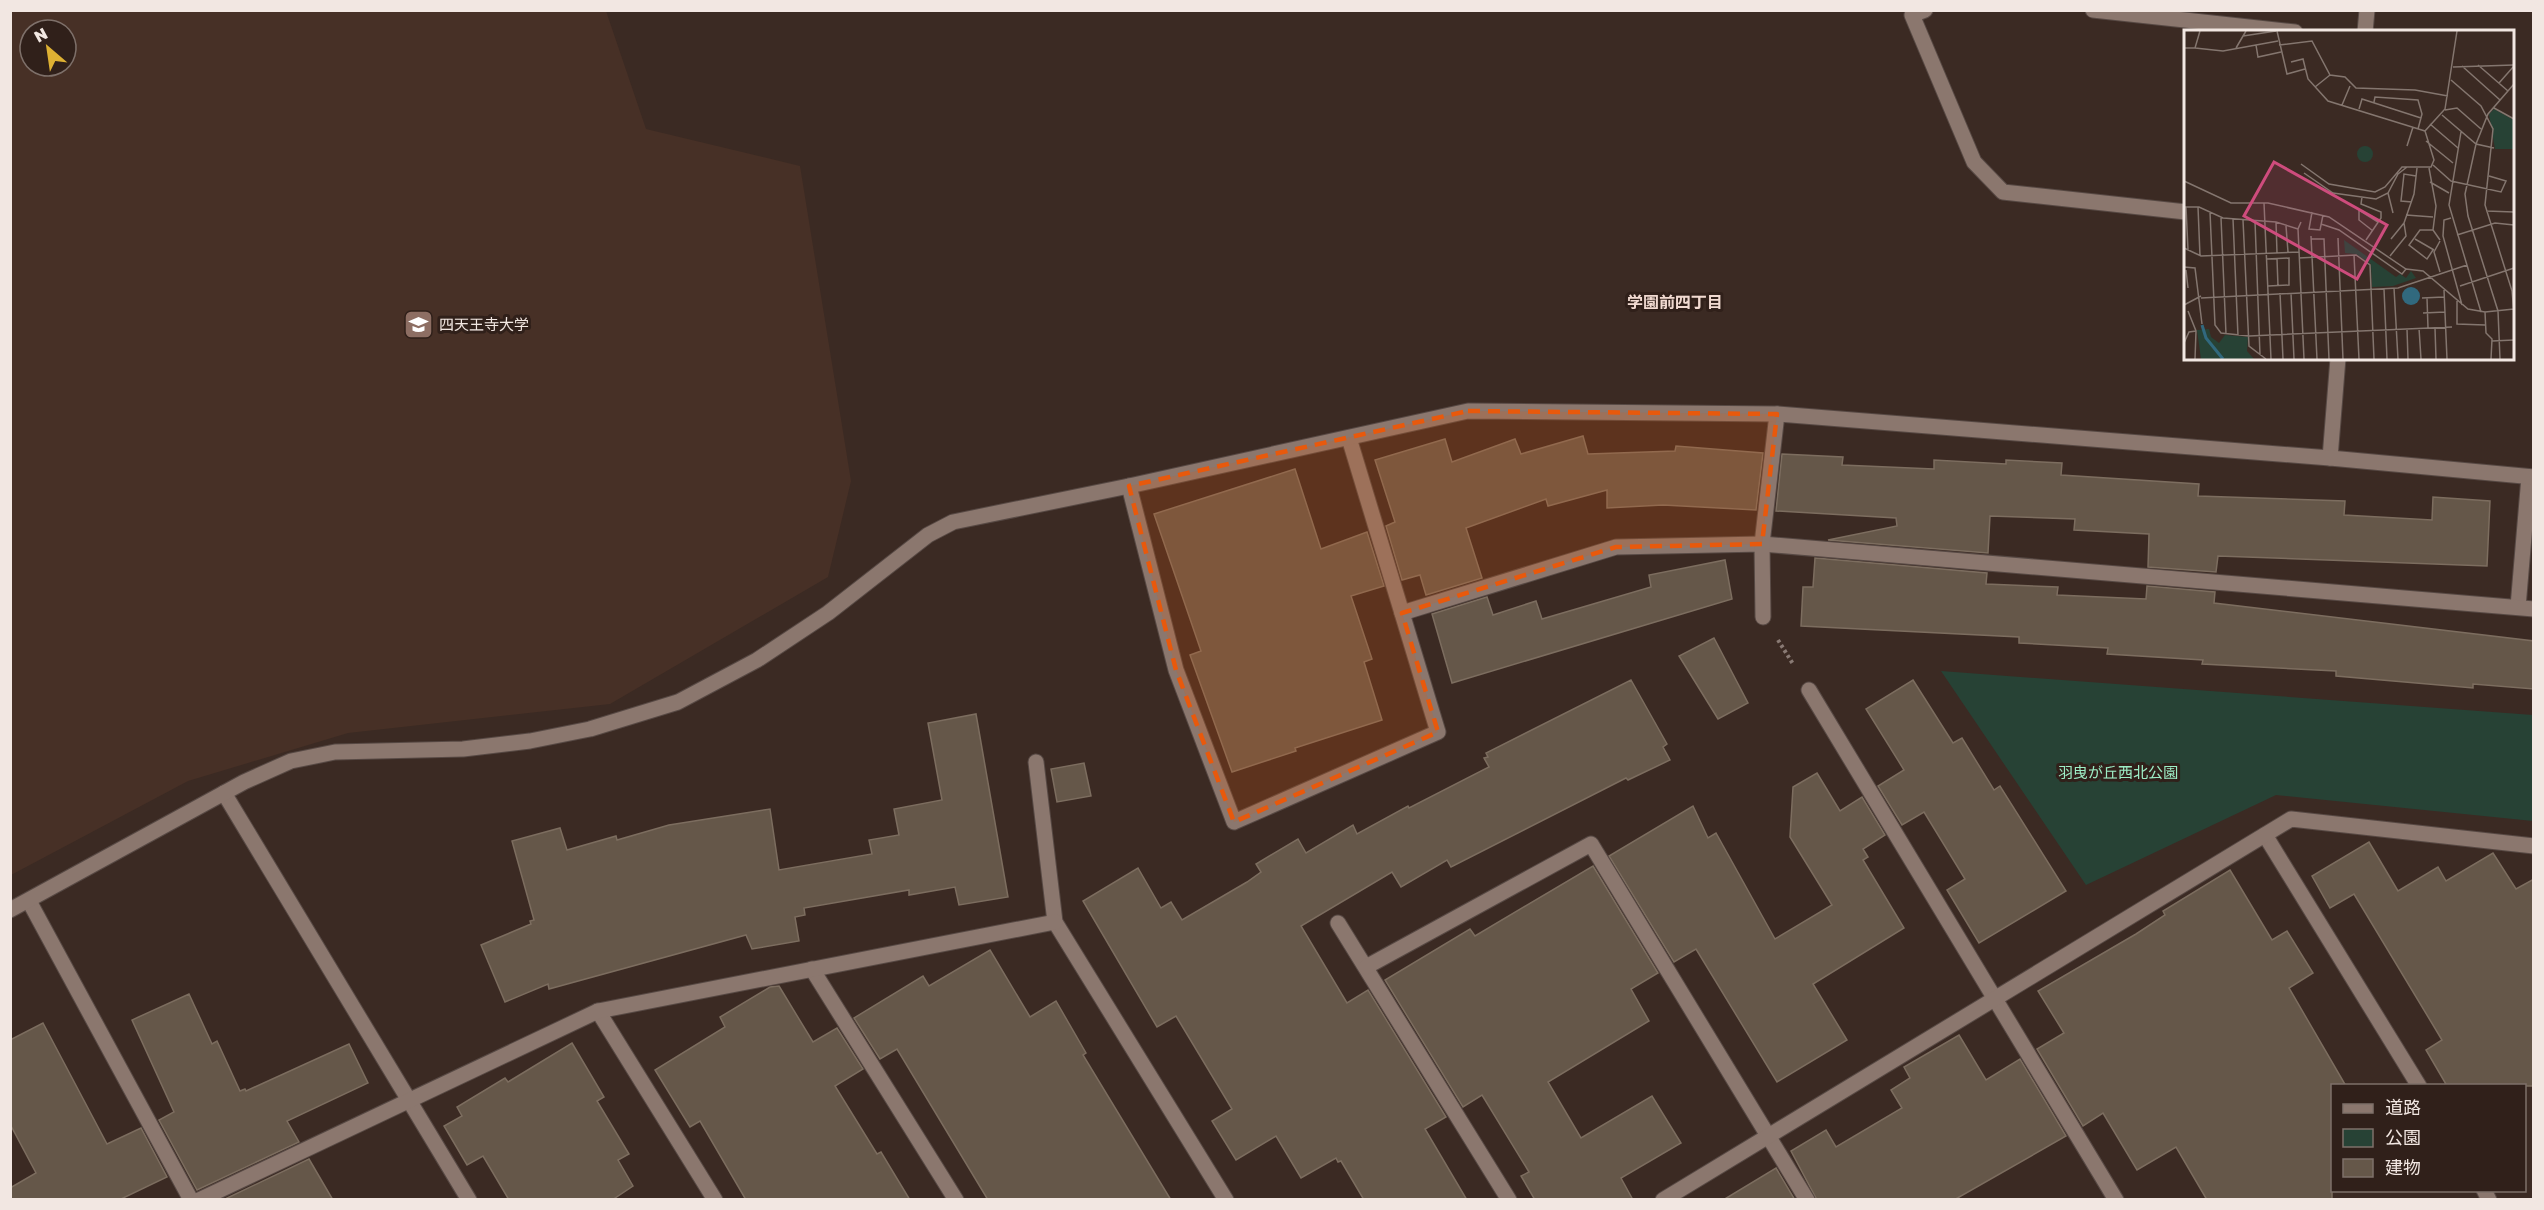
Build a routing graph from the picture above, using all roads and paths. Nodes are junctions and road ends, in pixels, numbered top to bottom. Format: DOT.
graph roads {
  1 [pos="1925,10"];
  2 [pos="2093,10"];
  3 [pos="2367,10"];
  4 [pos="2277,30"];
  5 [pos="2365,30"];
  6 [pos="2184,212"];
  7 [pos="2338,360"];
  8 [pos="1777,414"];
  9 [pos="1349,438"];
  10 [pos="2330,458"];
  11 [pos="2531,477"];
  12 [pos="1129,486"];
  13 [pos="1762,544"];
  14 [pos="2518,607"];
  15 [pos="2534,609"];
  16 [pos="1402,613"];
  17 [pos="1764,617"];
  18 [pos="1809,690"];
  19 [pos="1036,762"];
  20 [pos="224,793"];
  21 [pos="2265,835"];
  22 [pos="2534,846"];
  23 [pos="29,901"];
  24 [pos="10,910"];
  25 [pos="1055,922"];
  26 [pos="1338,923"];
  27 [pos="1366,968"];
  28 [pos="812,969"];
  29 [pos="1994,999"];
  30 [pos="598,1011"];
  31 [pos="2418,1084"];
  32 [pos="408,1100"];
  33 [pos="1768,1136"];
  34 [pos="226,1194"];
  35 [pos="191,1200"];
  36 [pos="199,1200"];
  37 [pos="469,1200"];
  38 [pos="715,1200"];
  39 [pos="956,1200"];
  40 [pos="1226,1200"];
  41 [pos="1509,1200"];
  42 [pos="1664,1200"];
  43 [pos="1807,1200"];
  44 [pos="2116,1200"];
  1 -- 6 [label="street"];
  2 -- 4 [label="street"];
  3 -- 5 [label="street"];
  7 -- 10 [label="street"];
  8 -- 9 [label="street"];
  8 -- 10 [label="street"];
  8 -- 13 [label="street"];
  9 -- 12 [label="street"];
  9 -- 16 [label="street"];
  10 -- 11 [label="street"];
  11 -- 14 [label="street"];
  12 -- 16 [label="street"];
  12 -- 20 [label="street"];
  13 -- 14 [label="street"];
  13 -- 16 [label="street"];
  13 -- 17 [label="street"];
  14 -- 15 [label="street"];
  17 -- 18 [label="path"];
  18 -- 29 [label="street"];
  19 -- 25 [label="street"];
  20 -- 23 [label="street"];
  20 -- 32 [label="street"];
  21 -- 22 [label="street"];
  21 -- 29 [label="street"];
  21 -- 31 [label="street"];
  23 -- 24 [label="street"];
  23 -- 35 [label="street"];
  25 -- 28 [label="street"];
  25 -- 40 [label="street"];
  26 -- 27 [label="street"];
  27 -- 33 [label="street"];
  27 -- 41 [label="street"];
  28 -- 30 [label="street"];
  28 -- 39 [label="street"];
  29 -- 33 [label="street"];
  29 -- 44 [label="street"];
  30 -- 32 [label="street"];
  30 -- 38 [label="street"];
  32 -- 34 [label="street"];
  32 -- 37 [label="street"];
  33 -- 42 [label="street"];
  33 -- 43 [label="street"];
  34 -- 36 [label="street"];
}
